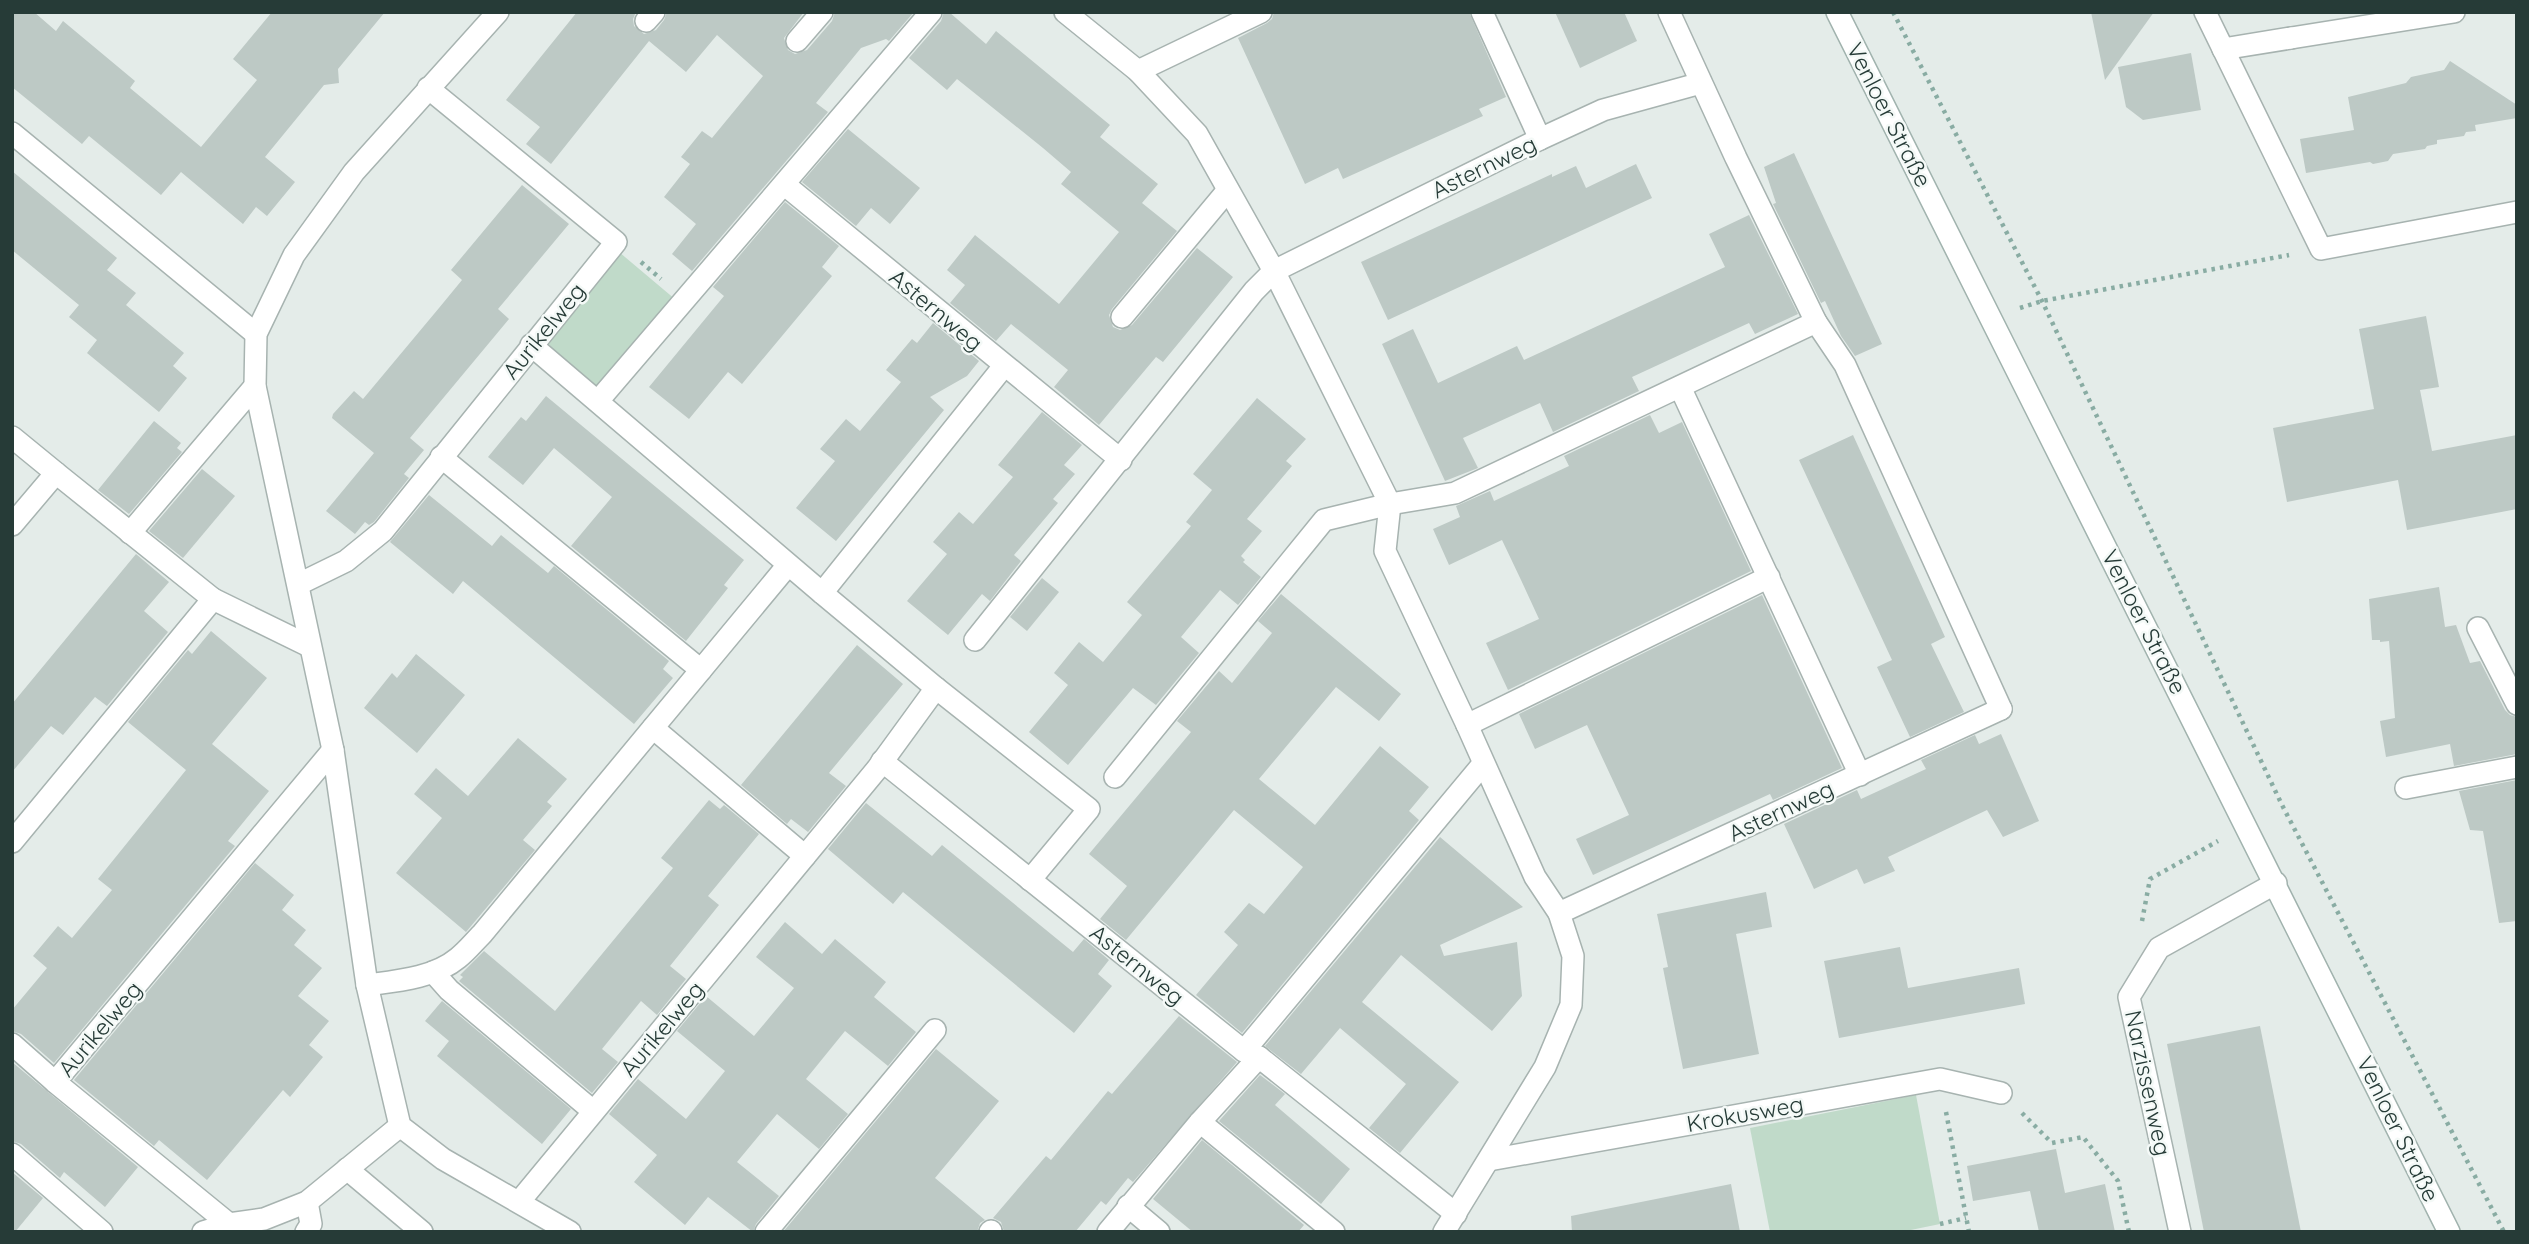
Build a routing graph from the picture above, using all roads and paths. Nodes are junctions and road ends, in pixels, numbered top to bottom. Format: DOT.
graph roads {
  1 [pos="498,12"];
  2 [pos="822,12"];
  3 [pos="931,12"];
  4 [pos="1065,12"];
  5 [pos="1261,12"];
  6 [pos="1482,12"];
  7 [pos="1669,12"];
  8 [pos="1837,12"];
  9 [pos="1893,12"];
  10 [pos="2205,12"];
  11 [pos="2454,12"];
  12 [pos="797,41"];
  13 [pos="2223,48"];
  14 [pos="1138,71"];
  15 [pos="1701,83"];
  16 [pos="428,88"];
  17 [pos="12,133"];
  18 [pos="1540,139"];
  19 [pos="785,185"];
  20 [pos="1228,190"];
  21 [pos="2517,212"];
  22 [pos="616,242"];
  23 [pos="2321,249"];
  24 [pos="1274,271"];
  25 [pos="685,299"];
  26 [pos="2042,301"];
  27 [pos="1122,317"];
  28 [pos="1990,317"];
  29 [pos="1816,322"];
  30 [pos="256,334"];
  31 [pos="531,345"];
  32 [pos="1004,366"];
  33 [pos="256,386"];
  34 [pos="1680,387"];
  35 [pos="598,401"];
  36 [pos="12,437"];
  37 [pos="441,457"];
  38 [pos="1121,460"];
  39 [pos="56,473"];
  40 [pos="1390,504"];
  41 [pos="12,525"];
  42 [pos="130,533"];
  43 [pos="788,565"];
  44 [pos="1769,577"];
  45 [pos="299,584"];
  46 [pos="821,593"];
  47 [pos="213,598"];
  48 [pos="2478,628"];
  49 [pos="975,640"];
  50 [pos="309,646"];
  51 [pos="701,670"];
  52 [pos="936,688"];
  53 [pos="2517,704"];
  54 [pos="1467,724"];
  55 [pos="653,728"];
  56 [pos="333,750"];
  57 [pos="882,761"];
  58 [pos="1483,764"];
  59 [pos="2517,767"];
  60 [pos="1860,775"];
  61 [pos="1115,777"];
  62 [pos="2406,788"];
  63 [pos="2282,805"];
  64 [pos="2247,825"];
  65 [pos="12,842"];
  66 [pos="805,856"];
  67 [pos="1030,880"];
  68 [pos="2276,883"];
  69 [pos="1559,913"];
  70 [pos="2159,948"];
  71 [pos="433,972"];
  72 [pos="367,985"];
  73 [pos="935,1030"];
  74 [pos="12,1044"];
  75 [pos="1251,1054"];
  76 [pos="1940,1079"];
  77 [pos="55,1082"];
  78 [pos="2001,1093"];
  79 [pos="593,1111"];
  80 [pos="1200,1122"];
  81 [pos="400,1126"];
  82 [pos="12,1154"];
  83 [pos="1489,1160"];
  84 [pos="347,1169"];
  85 [pos="307,1202"];
  86 [pos="519,1202"];
  87 [pos="1128,1206"];
  88 [pos="1457,1214"];
  89 [pos="1966,1218"];
  90 [pos="229,1224"];
  91 [pos="1940,1224"];
  92 [pos="102,1232"];
  93 [pos="203,1232"];
  94 [pos="306,1232"];
  95 [pos="422,1232"];
  96 [pos="570,1232"];
  97 [pos="766,1232"];
  98 [pos="1108,1232"];
  99 [pos="1159,1232"];
  100 [pos="1334,1232"];
  101 [pos="1444,1232"];
  102 [pos="1969,1232"];
  103 [pos="2129,1232"];
  104 [pos="2180,1232"];
  105 [pos="2449,1232"];
  106 [pos="2504,1232"];
  1 -- 16 [label="street"];
  2 -- 12 [label="street"];
  3 -- 19 [label="street"];
  4 -- 14 [label="street"];
  5 -- 14 [label="street"];
  6 -- 18 [label="street"];
  7 -- 15 [label="street"];
  8 -- 28 [label="street, Venloer Straße"];
  9 -- 26 [label="path"];
  10 -- 13 [label="street"];
  11 -- 13 [label="street"];
  13 -- 23 [label="street"];
  14 -- 20 [label="street"];
  15 -- 18 [label="street, Asternweg"];
  15 -- 29 [label="street"];
  16 -- 22 [label="street"];
  16 -- 30 [label="street"];
  17 -- 30 [label="street"];
  18 -- 24 [label="street, Asternweg"];
  19 -- 25 [label="street"];
  19 -- 32 [label="street, Asternweg"];
  20 -- 24 [label="street"];
  20 -- 27 [label="street"];
  21 -- 23 [label="street"];
  22 -- 25 [label="path"];
  22 -- 31 [label="street, Aurikelweg"];
  23 -- 26 [label="path"];
  24 -- 38 [label="street, Asternweg"];
  24 -- 40 [label="street"];
  25 -- 35 [label="street"];
  26 -- 28 [label="path"];
  26 -- 63 [label="path"];
  28 -- 64 [label="street, Venloer Straße"];
  29 -- 34 [label="street"];
  29 -- 60 [label="street, Asternweg"];
  30 -- 33 [label="street"];
  31 -- 35 [label="street"];
  31 -- 37 [label="street, Aurikelweg"];
  32 -- 38 [label="street, Asternweg"];
  32 -- 46 [label="street"];
  33 -- 42 [label="street"];
  33 -- 45 [label="street"];
  34 -- 40 [label="street"];
  34 -- 44 [label="street"];
  35 -- 43 [label="street"];
  36 -- 39 [label="street"];
  37 -- 45 [label="street, Aurikelweg"];
  37 -- 51 [label="street"];
  38 -- 49 [label="street, Asternweg"];
  39 -- 41 [label="street"];
  39 -- 42 [label="street"];
  40 -- 54 [label="street"];
  40 -- 61 [label="street"];
  42 -- 47 [label="street"];
  43 -- 46 [label="street"];
  43 -- 51 [label="street"];
  44 -- 54 [label="street"];
  44 -- 60 [label="street"];
  45 -- 50 [label="street"];
  46 -- 52 [label="street"];
  47 -- 50 [label="street"];
  47 -- 65 [label="street"];
  48 -- 53 [label="street"];
  50 -- 56 [label="street"];
  51 -- 55 [label="street"];
  52 -- 57 [label="street, Aurikelweg"];
  52 -- 67 [label="street"];
  54 -- 58 [label="street"];
  55 -- 66 [label="street"];
  55 -- 71 [label="street"];
  56 -- 72 [label="street"];
  56 -- 77 [label="street, Aurikelweg"];
  57 -- 66 [label="street, Aurikelweg"];
  57 -- 67 [label="street, Asternweg"];
  58 -- 69 [label="street"];
  58 -- 75 [label="street"];
  59 -- 62 [label="street"];
  60 -- 69 [label="street, Asternweg"];
  63 -- 64 [label="path"];
  63 -- 106 [label="path"];
  64 -- 68 [label="street, Venloer Straße"];
  64 -- 70 [label="path"];
  66 -- 79 [label="street, Aurikelweg"];
  67 -- 75 [label="street, Asternweg"];
  68 -- 70 [label="street, Narzissenweg"];
  68 -- 105 [label="street, Venloer Straße"];
  69 -- 83 [label="street"];
  70 -- 104 [label="street, Narzissenweg"];
  71 -- 72 [label="street"];
  71 -- 79 [label="street"];
  72 -- 81 [label="street"];
  73 -- 97 [label="street"];
  74 -- 77 [label="street, Aurikelweg"];
  75 -- 80 [label="street"];
  75 -- 88 [label="street, Asternweg"];
  76 -- 78 [label="street, Krokusweg"];
  76 -- 83 [label="street, Krokusweg"];
  76 -- 89 [label="path"];
  77 -- 90 [label="street, Aurikelweg"];
  78 -- 103 [label="path"];
  79 -- 86 [label="street, Aurikelweg"];
  80 -- 87 [label="street"];
  80 -- 100 [label="street"];
  81 -- 84 [label="street"];
  81 -- 86 [label="street"];
  82 -- 92 [label="street"];
  83 -- 88 [label="street"];
  84 -- 85 [label="street"];
  84 -- 95 [label="street"];
  85 -- 90 [label="street"];
  85 -- 94 [label="street"];
  86 -- 96 [label="street"];
  87 -- 98 [label="street"];
  87 -- 99 [label="street"];
  88 -- 101 [label="street"];
  89 -- 91 [label="path"];
  89 -- 102 [label="path"];
  90 -- 93 [label="street"];
}
